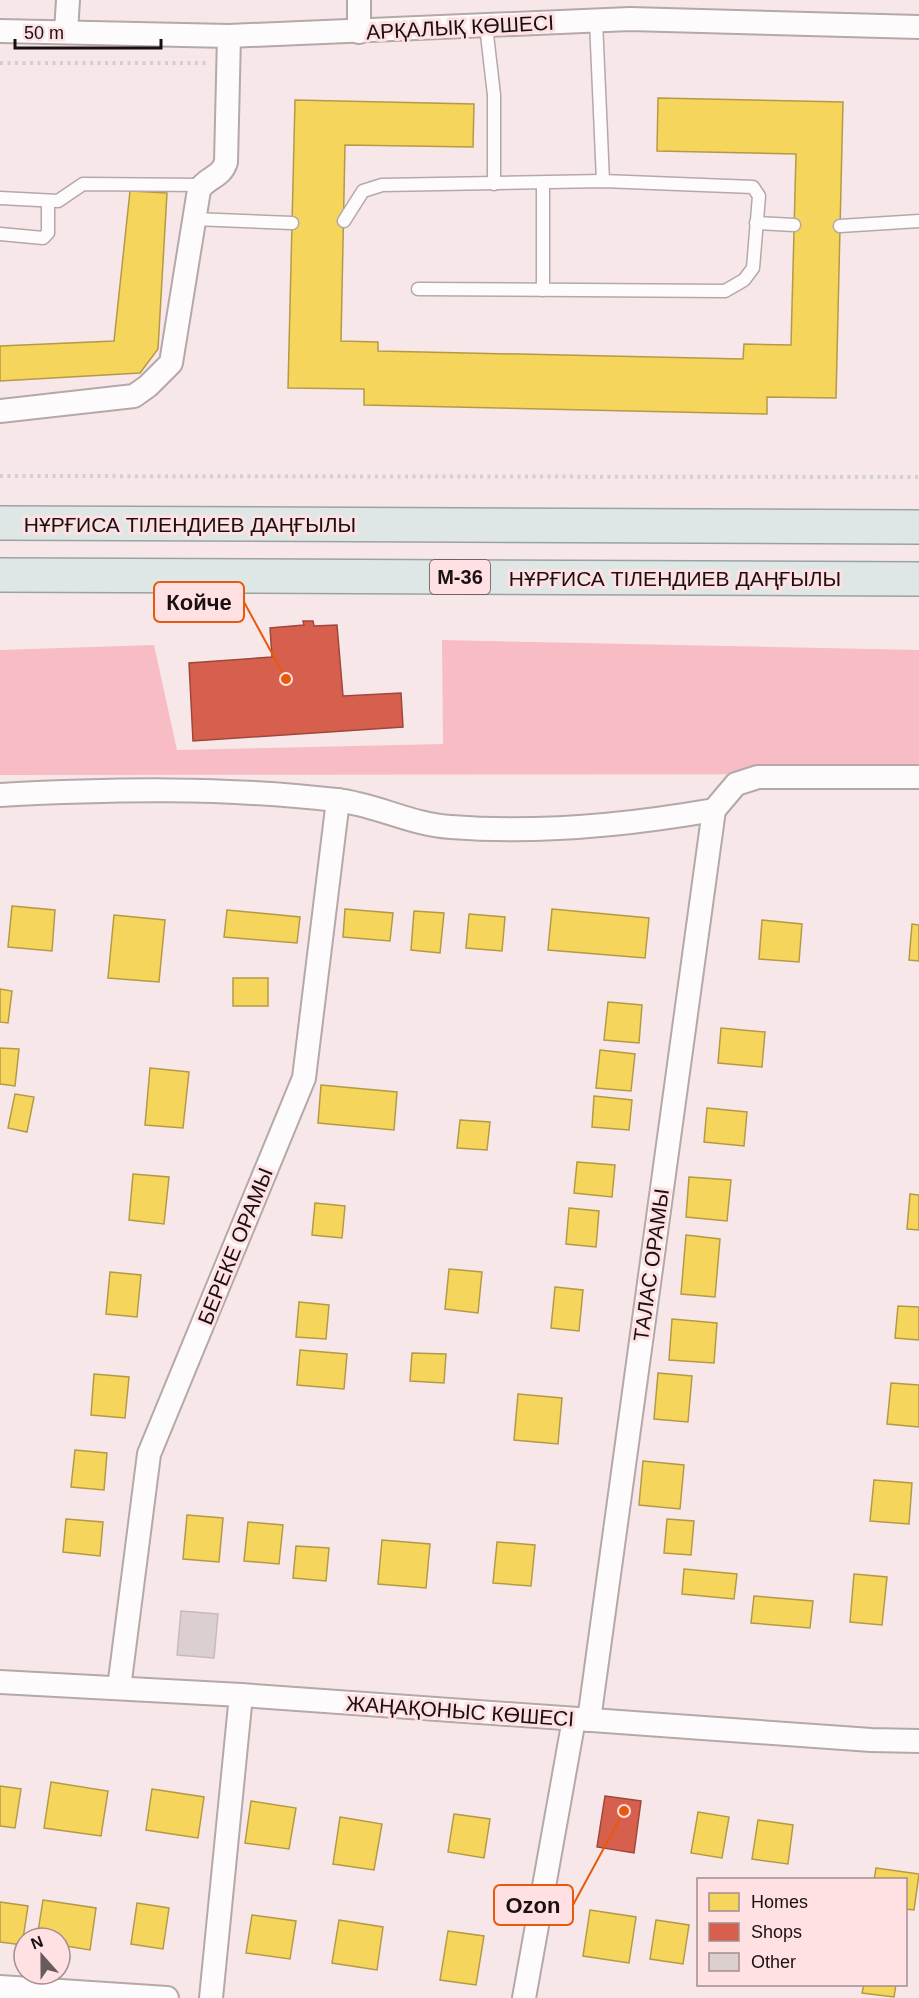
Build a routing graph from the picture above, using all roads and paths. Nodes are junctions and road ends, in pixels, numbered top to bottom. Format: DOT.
graph roads {
  1 [pos="68,0"];
  2 [pos="359,0"];
  3 [pos="631,10"];
  4 [pos="596,21"];
  5 [pos="486,26"];
  6 [pos="919,27"];
  7 [pos="0,30"];
  8 [pos="66,32"];
  9 [pos="359,32"];
  10 [pos="229,36"];
  11 [pos="0,63"];
  12 [pos="228,63"];
  13 [pos="603,181"];
  14 [pos="543,183"];
  15 [pos="202,184"];
  16 [pos="494,184"];
  17 [pos="0,198"];
  18 [pos="48,201"];
  19 [pos="193,219"];
  20 [pos="344,221"];
  21 [pos="919,221"];
  22 [pos="292,223"];
  23 [pos="756,223"];
  24 [pos="794,225"];
  25 [pos="840,226"];
  26 [pos="0,234"];
  27 [pos="418,289"];
  28 [pos="543,290"];
  29 [pos="0,411"];
  30 [pos="0,476"];
  31 [pos="919,477"];
  32 [pos="919,518"];
  33 [pos="0,524"];
  34 [pos="919,527"];
  35 [pos="0,575"];
  36 [pos="919,579"];
  37 [pos="919,777"];
  38 [pos="0,795"];
  39 [pos="338,800"];
  40 [pos="714,810"];
  41 [pos="0,1682"];
  42 [pos="119,1688"];
  43 [pos="241,1695"];
  44 [pos="581,1720"];
  45 [pos="919,1741"];
  46 [pos="4,1991"];
  47 [pos="167,1998"];
  48 [pos="211,1998"];
  49 [pos="524,1998"];
  1 -- 8 [label="street"];
  2 -- 9 [label="street"];
  3 -- 4 [label="street, АРҚАЛЫҚ КӨШЕСІ"];
  3 -- 6 [label="street, АРҚАЛЫҚ КӨШЕСІ"];
  4 -- 5 [label="street, АРҚАЛЫҚ КӨШЕСІ"];
  4 -- 13 [label="lane"];
  5 -- 9 [label="street, АРҚАЛЫҚ КӨШЕСІ"];
  5 -- 16 [label="lane"];
  7 -- 8 [label="street, АРҚАЛЫҚ КӨШЕСІ"];
  8 -- 10 [label="street, АРҚАЛЫҚ КӨШЕСІ"];
  9 -- 10 [label="street, АРҚАЛЫҚ КӨШЕСІ"];
  10 -- 12 [label="street"];
  11 -- 12 [label="path"];
  12 -- 15 [label="street"];
  13 -- 14 [label="lane"];
  13 -- 23 [label="lane"];
  14 -- 16 [label="lane"];
  14 -- 28 [label="lane"];
  15 -- 18 [label="lane"];
  15 -- 19 [label="street"];
  16 -- 20 [label="lane"];
  17 -- 18 [label="lane"];
  18 -- 26 [label="lane"];
  19 -- 22 [label="lane"];
  19 -- 29 [label="street"];
  21 -- 25 [label="lane"];
  23 -- 24 [label="lane"];
  23 -- 28 [label="lane"];
  27 -- 28 [label="lane"];
  30 -- 31 [label="path"];
  32 -- 34 [label="street"];
  33 -- 34 [label="main road, НҰРҒИСА ТІЛЕНДИЕВ ДАҢҒЫЛЫ"];
  35 -- 36 [label="main road, НҰРҒИСА ТІЛЕНДИЕВ ДАҢҒЫЛЫ / M-36"];
  37 -- 40 [label="street"];
  38 -- 39 [label="street"];
  39 -- 40 [label="street"];
  39 -- 42 [label="street, БЕРЕКЕ ОРАМЫ"];
  40 -- 44 [label="street, ТАЛАС ОРАМЫ"];
  41 -- 42 [label="street, ЖАҢАҚОНЫС КӨШЕСІ"];
  42 -- 43 [label="street, ЖАҢАҚОНЫС КӨШЕСІ"];
  43 -- 44 [label="street, ЖАҢАҚОНЫС КӨШЕСІ"];
  43 -- 48 [label="street"];
  44 -- 45 [label="street, ЖАҢАҚОНЫС КӨШЕСІ"];
  44 -- 49 [label="street, ТАЛАС ОРАМЫ"];
  46 -- 47 [label="street"];
}
